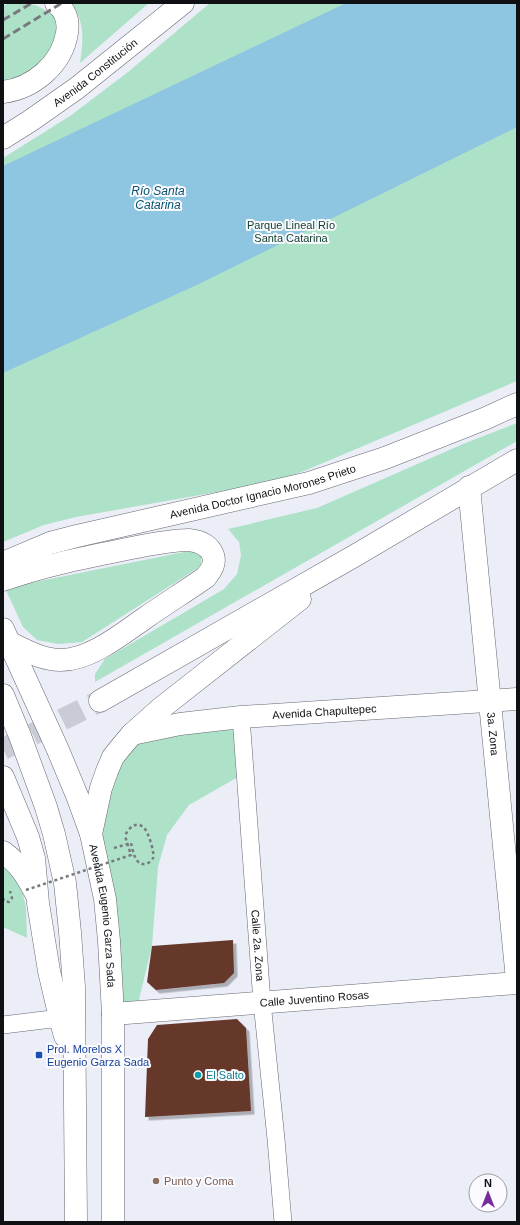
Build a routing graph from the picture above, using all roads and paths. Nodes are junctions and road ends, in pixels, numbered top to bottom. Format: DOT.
graph roads {
  1 [pos="56,3"];
  2 [pos="183,3"];
  3 [pos="3,92"];
  4 [pos="3,138"];
  5 [pos="517,404"];
  6 [pos="511,465"];
  7 [pos="469,487"];
  8 [pos="356,555"];
  9 [pos="3,563"];
  10 [pos="3,580"];
  11 [pos="6,636"];
  12 [pos="517,686"];
  13 [pos="489,694"];
  14 [pos="3,695"];
  15 [pos="517,699"];
  16 [pos="100,701"];
  17 [pos="241,717"];
  18 [pos="132,734"];
  19 [pos="3,777"];
  20 [pos="91,834"];
  21 [pos="131,843"];
  22 [pos="3,852"];
  23 [pos="32,893"];
  24 [pos="517,982"];
  25 [pos="262,1002"];
  26 [pos="113,1014"];
  27 [pos="60,1018"];
  28 [pos="3,1025"];
  29 [pos="75,1051"];
  30 [pos="76,1222"];
  31 [pos="113,1222"];
  32 [pos="283,1222"];
  1 -- 3 [label="main road"];
  2 -- 4 [label="main road, Avenida Constitución"];
  5 -- 9 [label="main road, Avenida Doctor Ignacio Morones Prieto"];
  6 -- 7 [label="main road"];
  7 -- 8 [label="main road"];
  7 -- 13 [label="main road, 3a. Zona"];
  8 -- 16 [label="main road"];
  8 -- 18 [label="main road"];
  10 -- 11 [label="main road"];
  11 -- 20 [label="main road, Avenida Eugenio Garza Sada"];
  12 -- 13 [label="main road"];
  13 -- 15 [label="main road, Avenida Chapultepec"];
  13 -- 17 [label="main road, Avenida Chapultepec"];
  13 -- 24 [label="main road, 3a. Zona"];
  14 -- 29 [label="main road"];
  17 -- 18 [label="main road, Avenida Chapultepec"];
  17 -- 25 [label="street, Calle 2a. Zona"];
  18 -- 20 [label="main road"];
  19 -- 23 [label="main road"];
  20 -- 26 [label="main road, Avenida Eugenio Garza Sada"];
  21 -- 23 [label="path, bridge"];
  22 -- 23 [label="main road"];
  23 -- 27 [label="main road"];
  24 -- 25 [label="main road, Calle Juventino Rosas"];
  25 -- 26 [label="main road, Calle Juventino Rosas"];
  25 -- 32 [label="street, Calle 2a. Zona"];
  26 -- 31 [label="main road, Avenida Eugenio Garza Sada"];
  27 -- 28 [label="street"];
  27 -- 29 [label="main road"];
  29 -- 30 [label="main road"];
}
